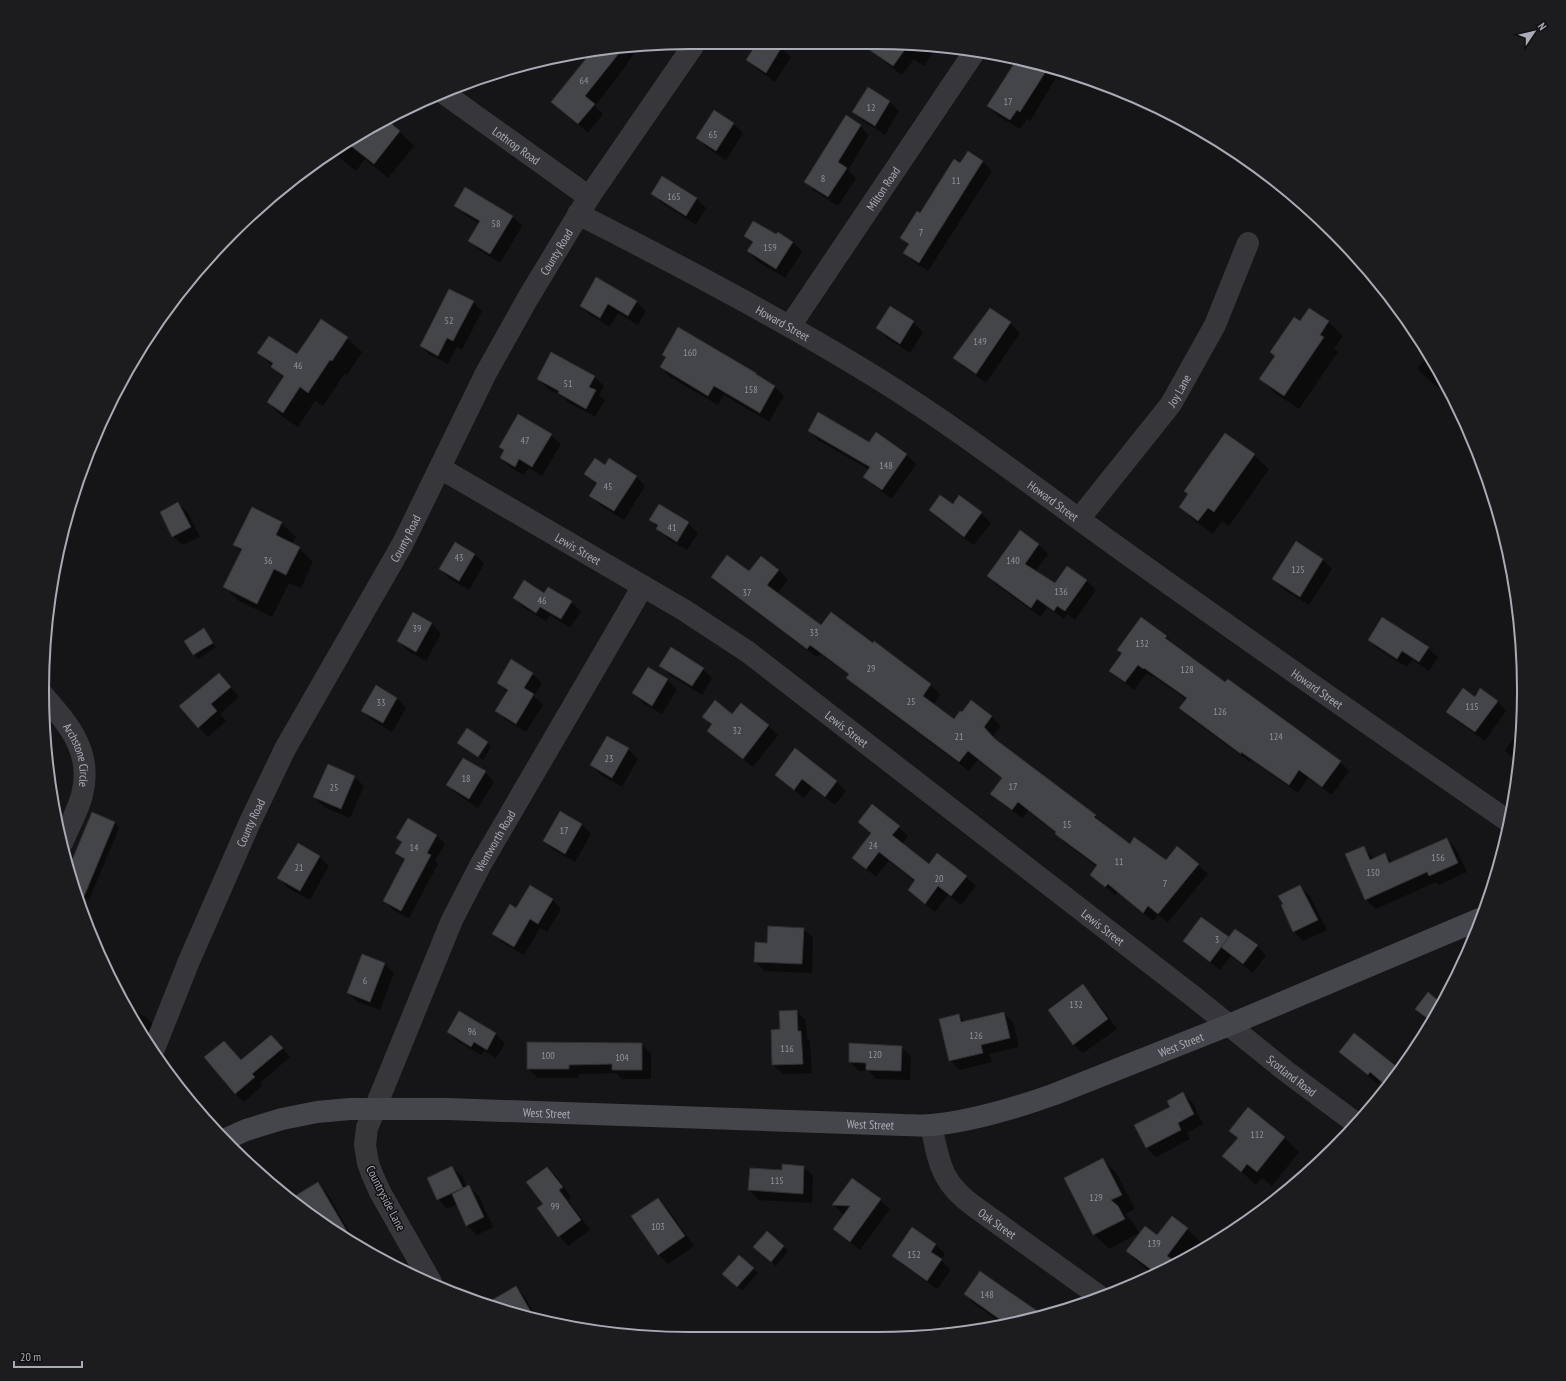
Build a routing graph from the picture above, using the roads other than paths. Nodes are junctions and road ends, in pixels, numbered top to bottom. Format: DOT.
graph roads {
  1 [pos="691,49"];
  2 [pos="972,56"];
  3 [pos="448,97"];
  4 [pos="584,205"];
  5 [pos="1248,243"];
  6 [pos="790,326"];
  7 [pos="440,468"];
  8 [pos="1079,519"];
  9 [pos="643,586"];
  10 [pos="49,703"];
  11 [pos="1504,818"];
  12 [pos="66,835"];
  13 [pos="1473,922"];
  14 [pos="1229,1025"];
  15 [pos="156,1045"];
  16 [pos="374,1109"];
  17 [pos="1352,1120"];
  18 [pos="931,1125"];
  19 [pos="231,1137"];
  20 [pos="427,1275"];
  21 [pos="1095,1293"];
  1 -- 4 [label="street, County Road"];
  2 -- 6 [label="street, Milton Road"];
  3 -- 4 [label="street, Lothrop Road"];
  4 -- 6 [label="street, Howard Street"];
  4 -- 7 [label="street, County Road"];
  5 -- 8 [label="street, Joy Lane"];
  6 -- 8 [label="street, Howard Street"];
  7 -- 9 [label="street, Lewis Street"];
  7 -- 15 [label="street, County Road"];
  8 -- 11 [label="street, Howard Street"];
  9 -- 14 [label="street, Lewis Street"];
  9 -- 16 [label="street, Wentworth Road"];
  10 -- 12 [label="street, Archstone Circle"];
  13 -- 14 [label="main road, West Street"];
  14 -- 17 [label="street, Scotland Road"];
  14 -- 18 [label="main road, West Street"];
  16 -- 18 [label="main road, West Street"];
  16 -- 19 [label="main road, West Street"];
  16 -- 20 [label="street, Countryside Lane"];
  18 -- 21 [label="street, Oak Street"];
}
